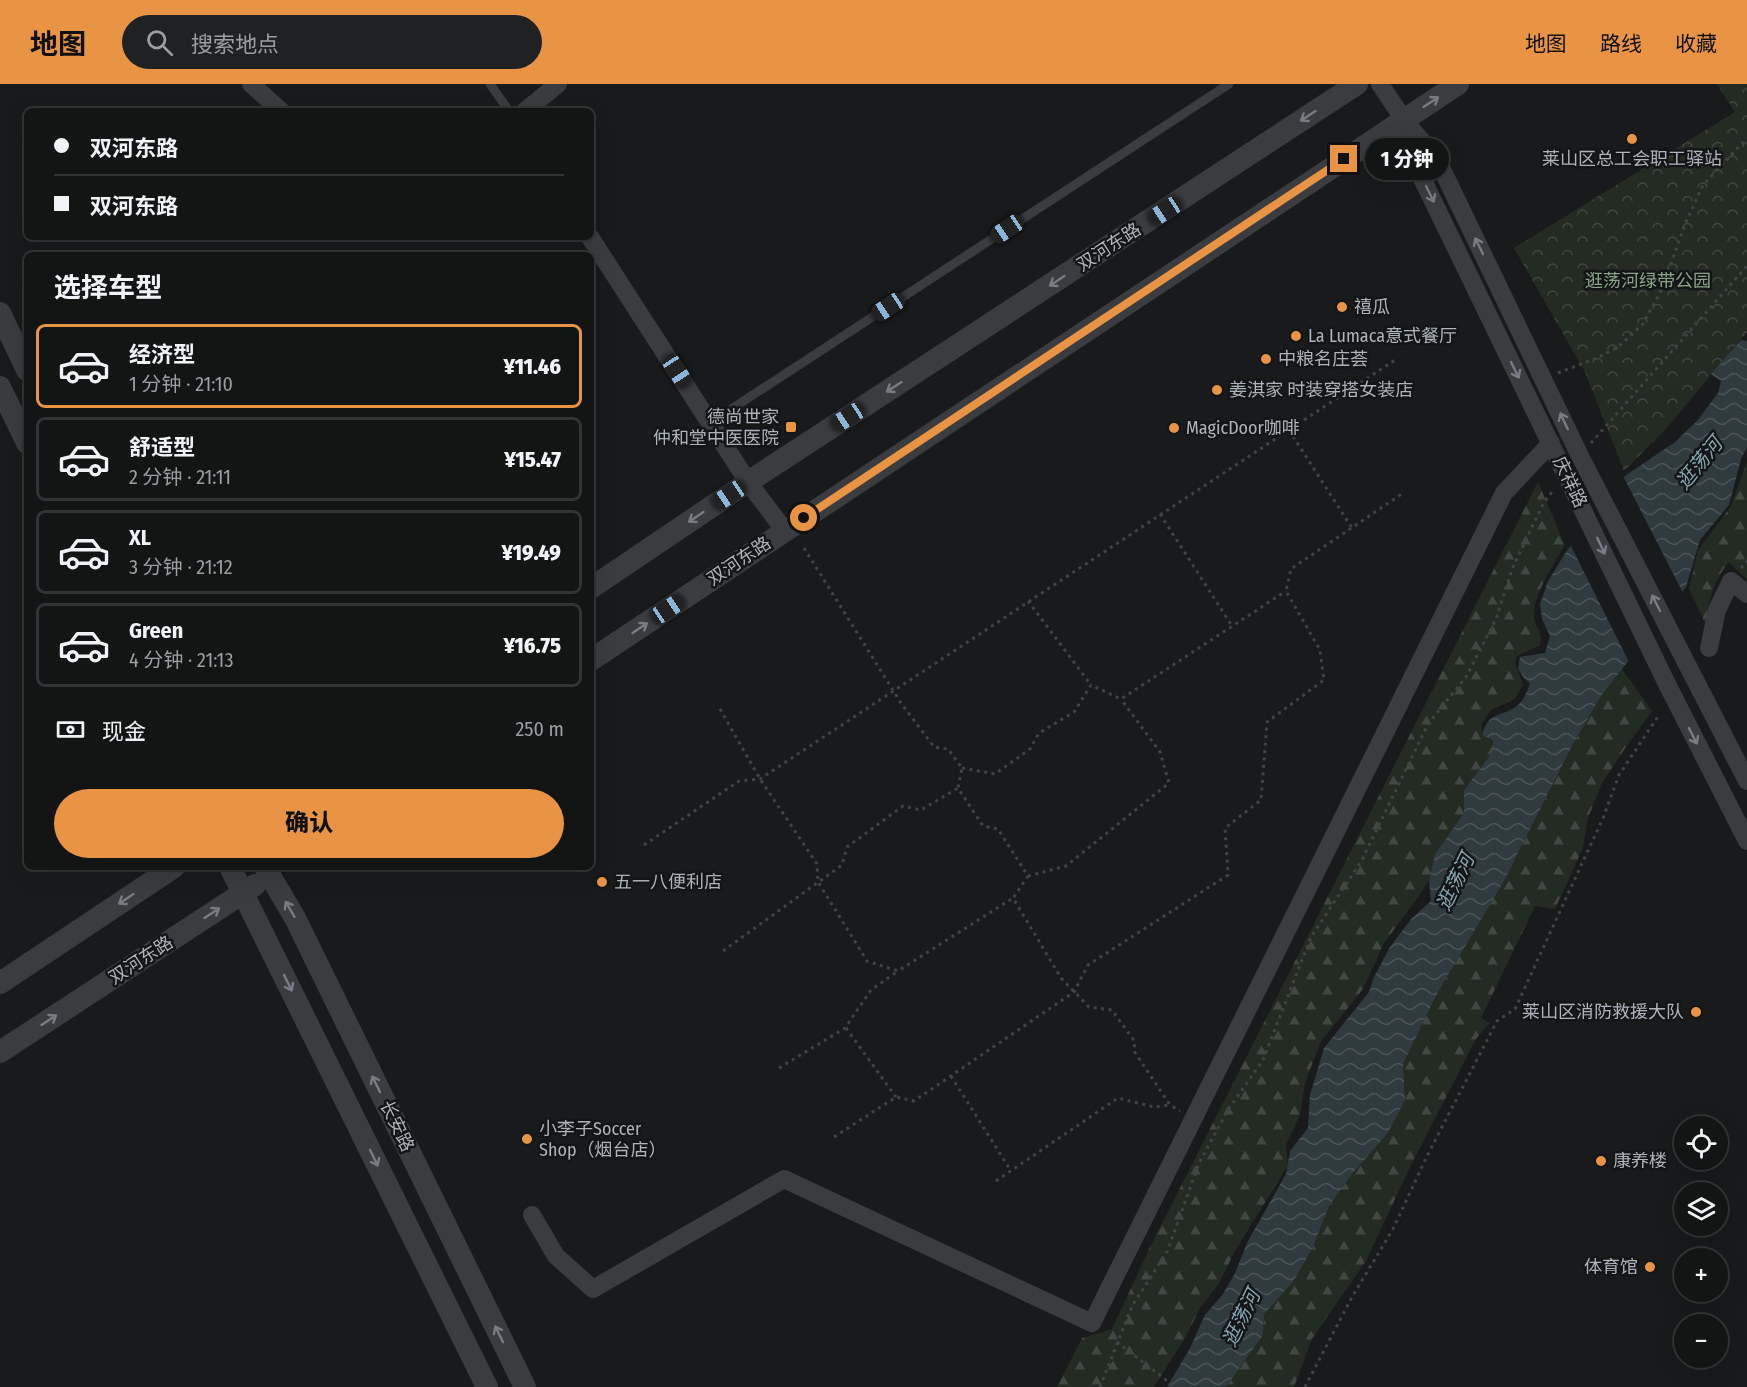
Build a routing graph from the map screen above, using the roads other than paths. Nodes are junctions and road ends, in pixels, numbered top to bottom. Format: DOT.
graph roads {
  1 [pos="251,84"];
  2 [pos="490,84"];
  3 [pos="558,84"];
  4 [pos="1229,84"];
  5 [pos="1357,84"];
  6 [pos="1380,84"];
  7 [pos="1458,84"];
  8 [pos="278,108"];
  9 [pos="507,108"];
  10 [pos="529,108"];
  11 [pos="1404,120"];
  12 [pos="592,240"];
  13 [pos="0,314"];
  14 [pos="24,364"];
  15 [pos="0,387"];
  16 [pos="710,423"];
  17 [pos="24,438"];
  18 [pos="1551,443"];
  19 [pos="748,482"];
  20 [pos="784,531"];
  21 [pos="594,586"];
  22 [pos="1747,594"];
  23 [pos="1709,648"];
  24 [pos="594,658"];
  25 [pos="1747,781"];
  26 [pos="1747,841"];
  27 [pos="170,870"];
  28 [pos="232,870"];
  29 [pos="272,870"];
  30 [pos="243,892"];
  31 [pos="0,983"];
  32 [pos="0,1052"];
  33 [pos="532,1215"];
  34 [pos="487,1387"];
  35 [pos="525,1387"];
  1 -- 8 [label="street"];
  2 -- 9 [label="lane"];
  3 -- 10 [label="street"];
  4 -- 16 [label="lane"];
  5 -- 19 [label="street, 双河东路, one-way"];
  6 -- 11 [label="street, 庆祥路"];
  11 -- 7 [label="street, 双河东路, one-way"];
  11 -- 18 [label="street, 庆祥路, one-way"];
  11 -- 20 [label="street, 双河东路"];
  25 -- 11 [label="street, 庆祥路, one-way"];
  12 -- 16 [label="street"];
  13 -- 14 [label="street"];
  15 -- 17 [label="street"];
  16 -- 19 [label="street"];
  18 -- 26 [label="street, 庆祥路, one-way"];
  18 -- 33 [label="street"];
  19 -- 20 [label="street"];
  19 -- 21 [label="street, 双河东路, one-way"];
  24 -- 20 [label="street, 双河东路, one-way"];
  22 -- 23 [label="street"];
  27 -- 31 [label="street, one-way"];
  28 -- 30 [label="street, 长安路"];
  29 -- 30 [label="street, 双河东路"];
  35 -- 29 [label="street, 长安路, one-way"];
  32 -- 30 [label="street, 双河东路, one-way"];
  30 -- 34 [label="street, 长安路, one-way"];
}
